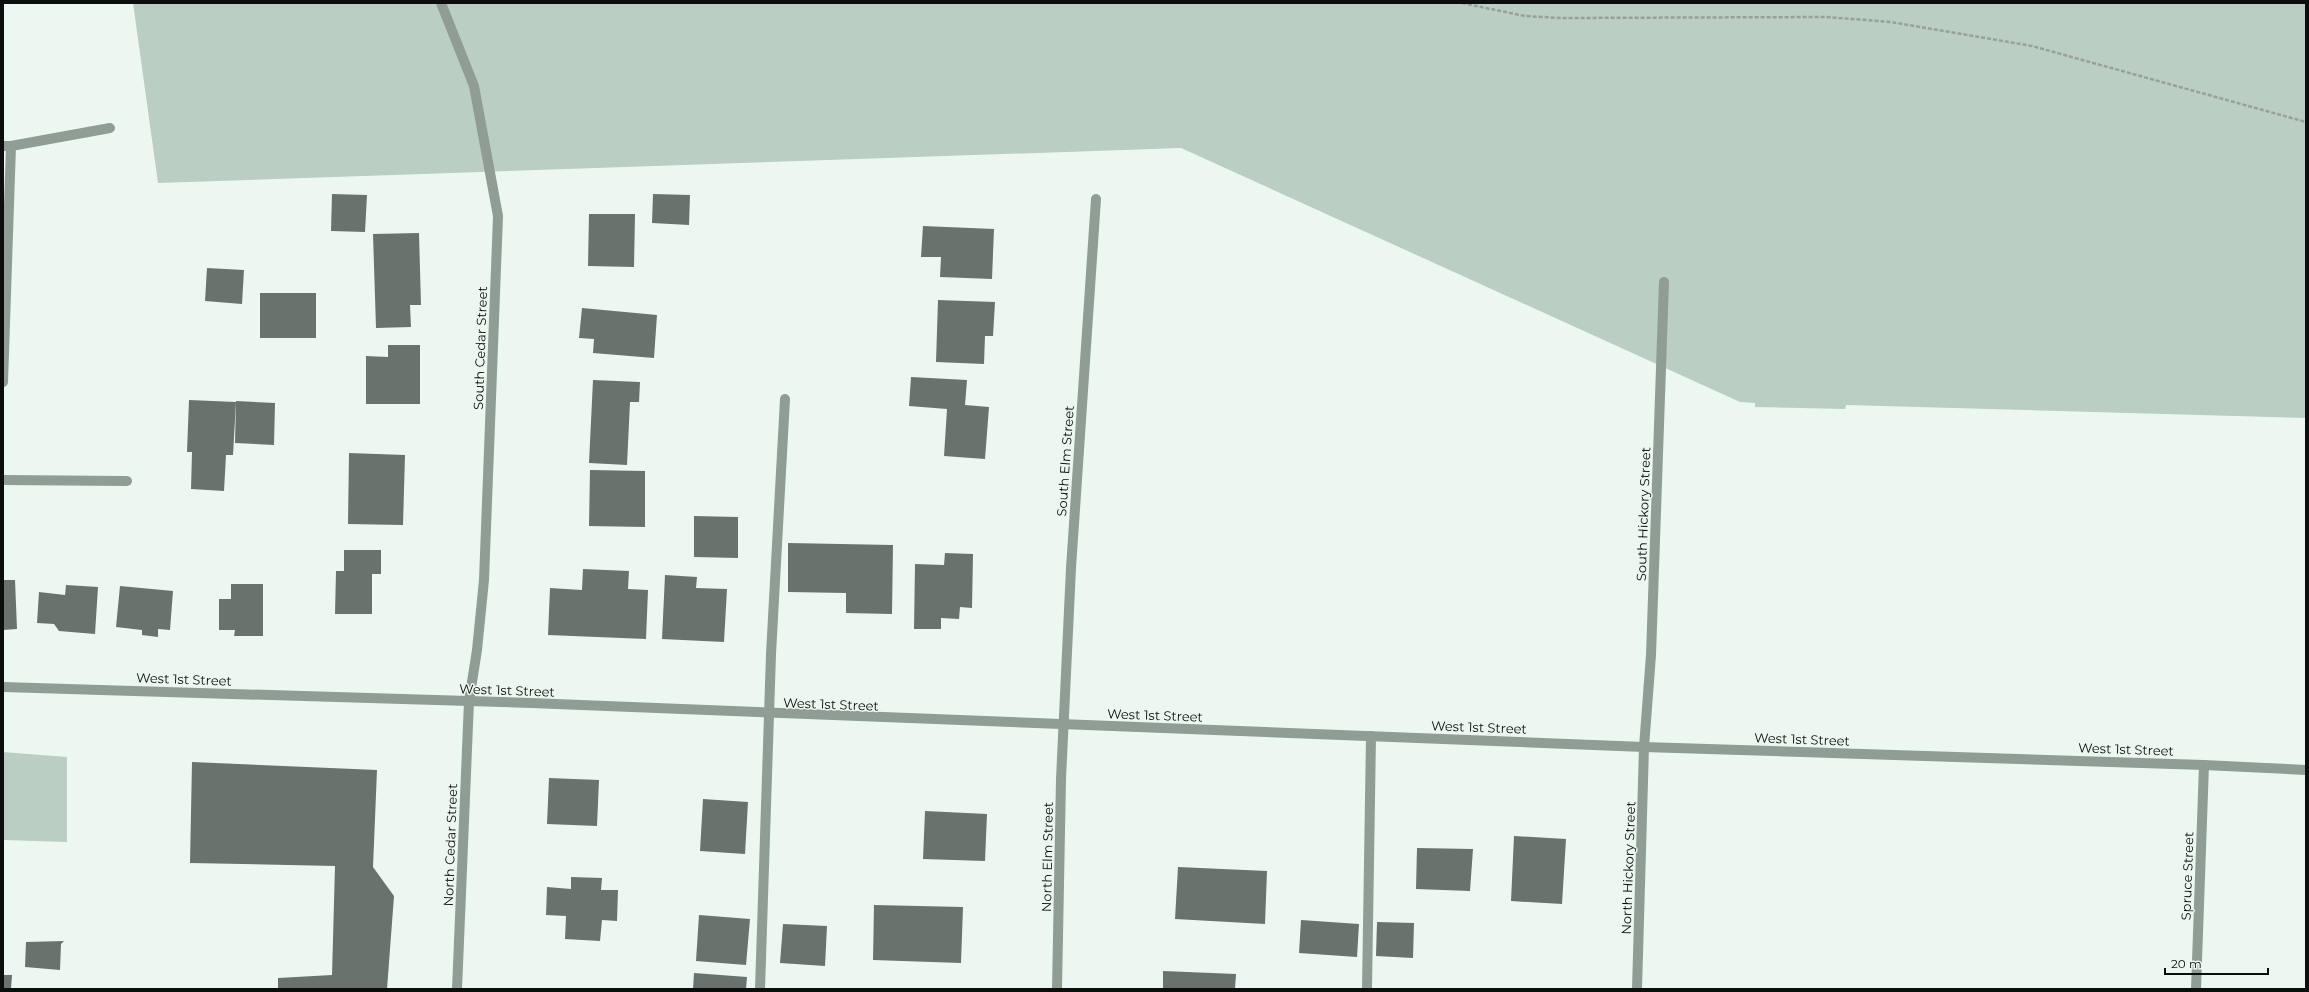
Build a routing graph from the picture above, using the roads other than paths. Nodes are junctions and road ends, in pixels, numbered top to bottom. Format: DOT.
graph roads {
  1 [pos="441,3"];
  2 [pos="110,128"];
  3 [pos="7,146"];
  4 [pos="1096,199"];
  5 [pos="1664,282"];
  6 [pos="3,382"];
  7 [pos="785,399"];
  8 [pos="3,480"];
  9 [pos="127,481"];
  10 [pos="3,687"];
  11 [pos="469,701"];
  12 [pos="769,714"];
  13 [pos="1064,725"];
  14 [pos="1371,736"];
  15 [pos="1644,747"];
  16 [pos="2204,765"];
  17 [pos="2306,770"];
  18 [pos="457,989"];
  19 [pos="760,989"];
  20 [pos="1057,989"];
  21 [pos="1367,989"];
  22 [pos="1638,989"];
  23 [pos="2196,989"];
  1 -- 11 [label="street, South Cedar Street"];
  2 -- 3 [label="street"];
  3 -- 6 [label="street"];
  4 -- 13 [label="street, South Elm Street"];
  5 -- 15 [label="street, South Hickory Street"];
  7 -- 12 [label="street"];
  8 -- 9 [label="street"];
  10 -- 11 [label="street, West 1st Street"];
  11 -- 12 [label="street, West 1st Street"];
  11 -- 18 [label="street, North Cedar Street"];
  12 -- 13 [label="street, West 1st Street"];
  12 -- 19 [label="street"];
  13 -- 14 [label="street, West 1st Street"];
  13 -- 20 [label="street, North Elm Street"];
  14 -- 15 [label="street, West 1st Street"];
  14 -- 21 [label="street"];
  15 -- 16 [label="street, West 1st Street"];
  15 -- 22 [label="street, North Hickory Street"];
  16 -- 17 [label="street, West 1st Street"];
  16 -- 23 [label="street, Spruce Street"];
}
